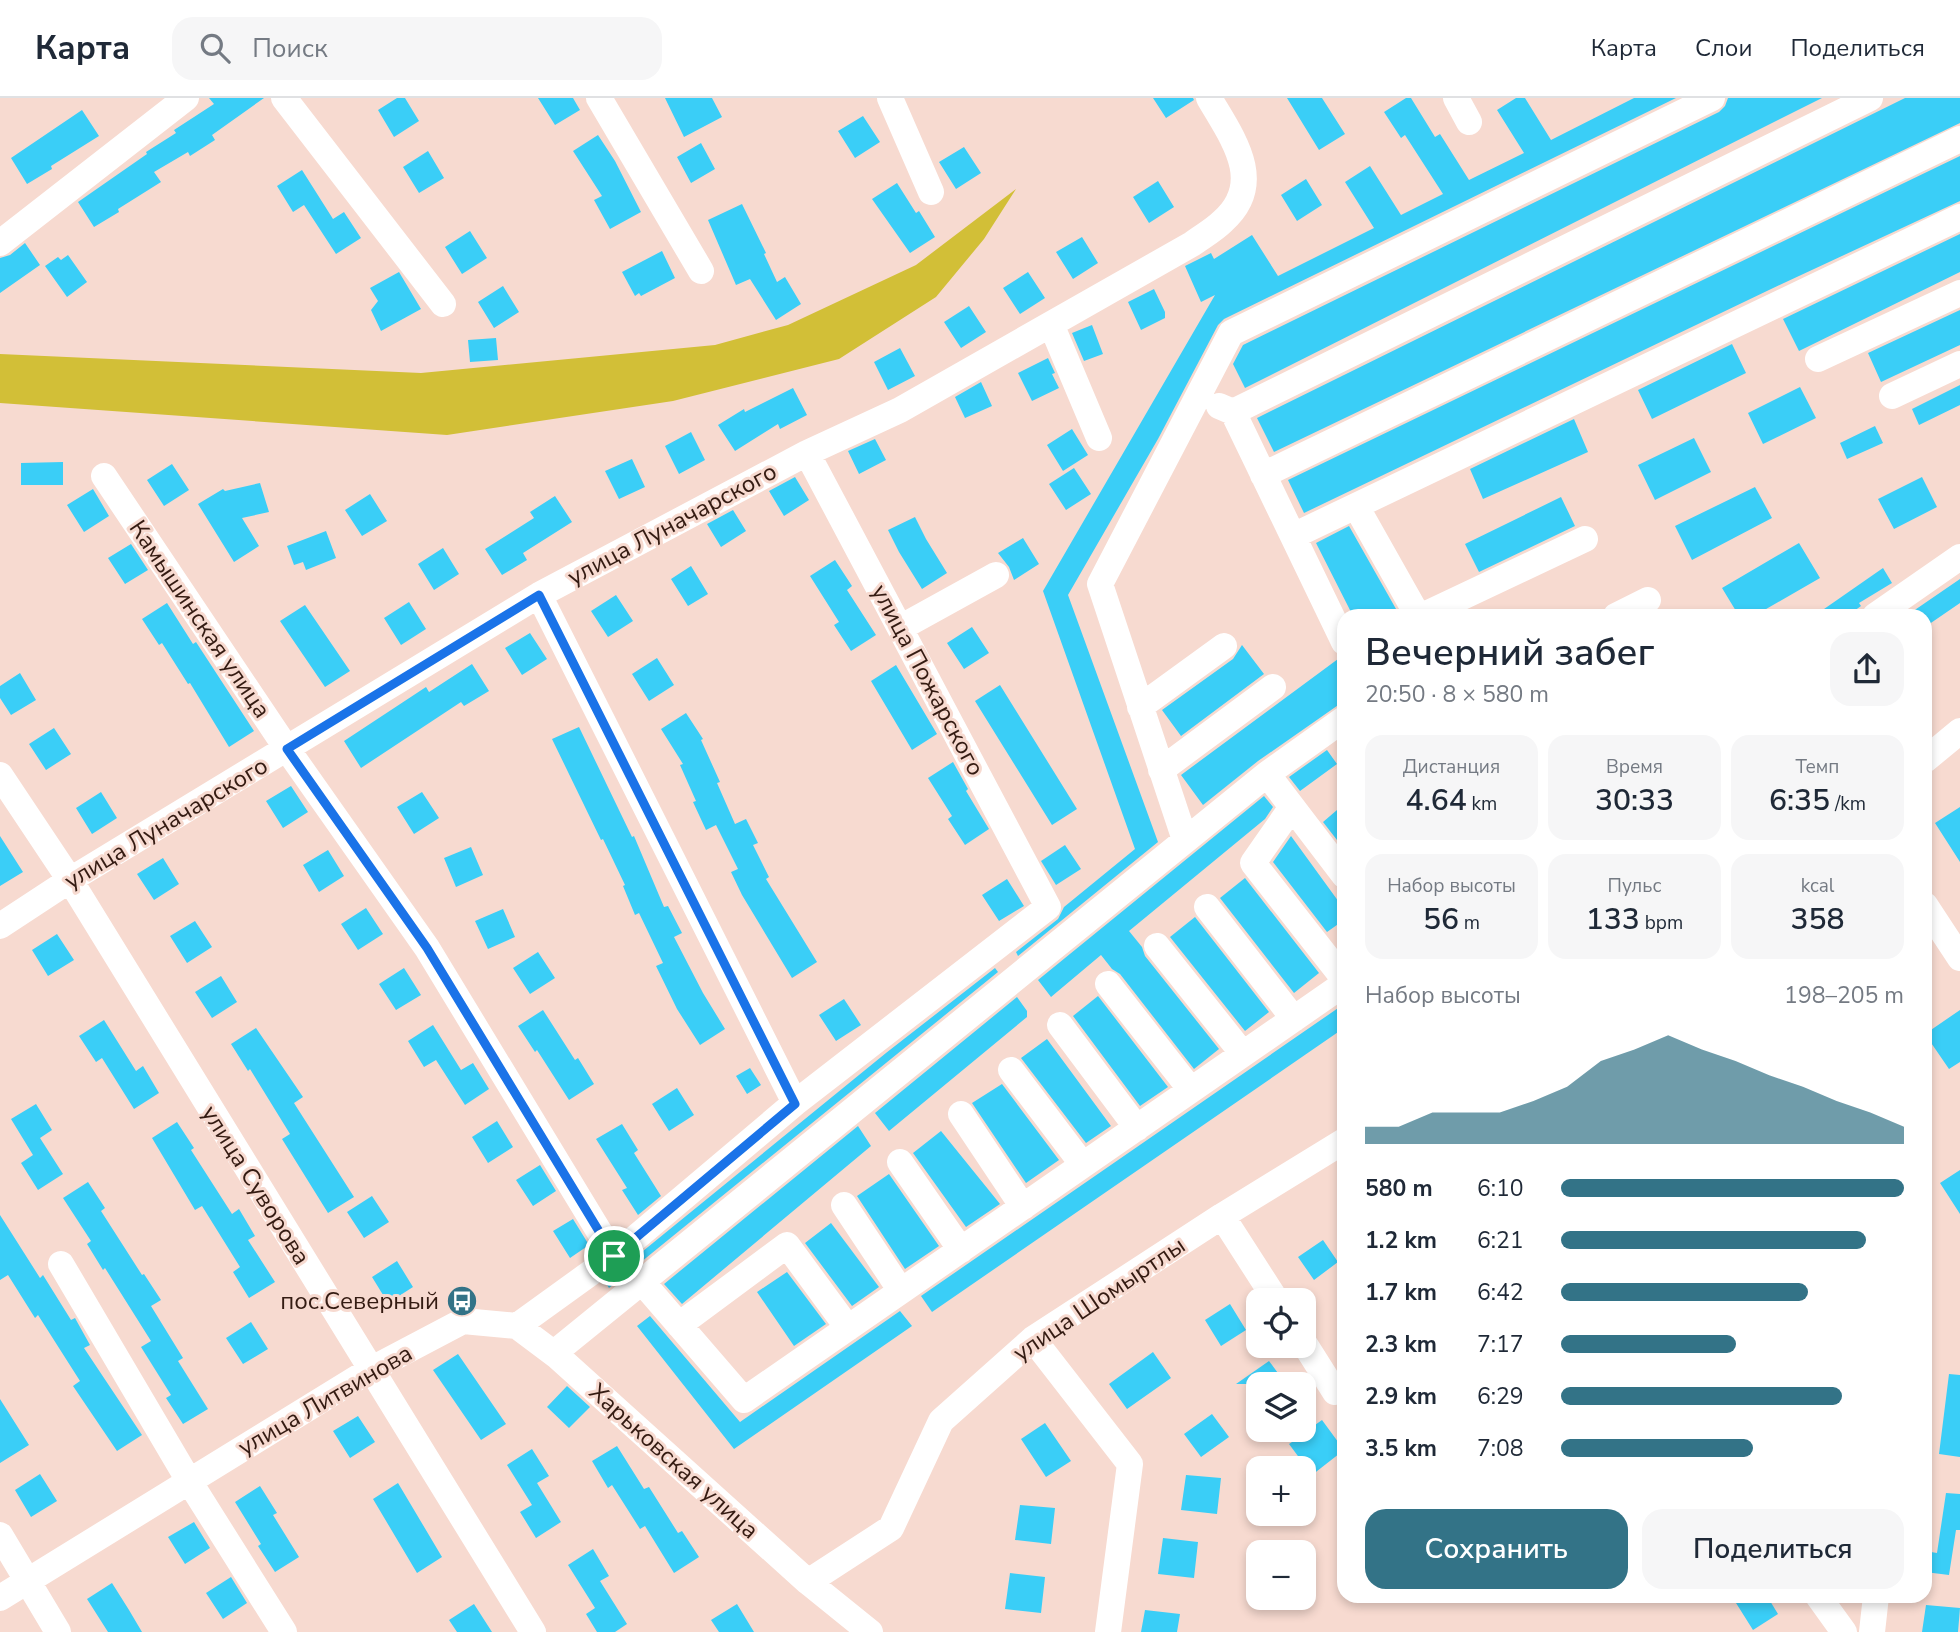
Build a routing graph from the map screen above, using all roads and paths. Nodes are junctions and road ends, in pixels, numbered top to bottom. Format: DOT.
graph roads {
  1 [pos="186,98"];
  2 [pos="284,98"];
  3 [pos="599,98"];
  4 [pos="890,98"];
  5 [pos="1209,98"];
  6 [pos="1456,98"];
  7 [pos="1712,98"];
  8 [pos="1870,98"];
  9 [pos="1469,122"];
  10 [pos="1960,138"];
  11 [pos="931,192"];
  12 [pos="1960,217"];
  13 [pos="0,243"];
  14 [pos="701,271"];
  15 [pos="1960,293"];
  16 [pos="443,304"];
  17 [pos="1051,324"];
  18 [pos="1818,359"];
  19 [pos="1960,364"];
  20 [pos="1892,396"];
  21 [pos="1198,397"];
  22 [pos="1233,412"];
  23 [pos="1098,438"];
  24 [pos="807,453"];
  25 [pos="1263,475"];
  26 [pos="104,476"];
  27 [pos="1356,506"];
  28 [pos="1293,536"];
  29 [pos="1585,539"];
  30 [pos="1960,557"];
  31 [pos="996,575"];
  32 [pos="539,595"];
  33 [pos="1648,600"];
  34 [pos="1416,609"];
  35 [pos="1435,609"];
  36 [pos="1630,609"];
  37 [pos="1885,609"];
  38 [pos="1337,627"];
  39 [pos="900,628"];
  40 [pos="1224,646"];
  41 [pos="1273,687"];
  42 [pos="1140,707"];
  43 [pos="1337,729"];
  44 [pos="1960,731"];
  45 [pos="287,749"];
  46 [pos="1932,754"];
  47 [pos="1161,770"];
  48 [pos="1267,774"];
  49 [pos="0,775"];
  50 [pos="1292,807"];
  51 [pos="1185,841"];
  52 [pos="1337,866"];
  53 [pos="70,880"];
  54 [pos="1207,907"];
  55 [pos="1932,916"];
  56 [pos="0,926"];
  57 [pos="1157,946"];
  58 [pos="1960,958"];
  59 [pos="1337,973"];
  60 [pos="1108,984"];
  61 [pos="1337,987"];
  62 [pos="1294,1019"];
  63 [pos="1060,1025"];
  64 [pos="1244,1054"];
  65 [pos="1012,1070"];
  66 [pos="1191,1090"];
  67 [pos="795,1104"];
  68 [pos="961,1114"];
  69 [pos="1137,1128"];
  70 [pos="1337,1145"];
  71 [pos="900,1162"];
  72 [pos="1083,1166"];
  73 [pos="844,1205"];
  74 [pos="1023,1207"];
  75 [pos="1222,1216"];
  76 [pos="961,1250"];
  77 [pos="614,1256"];
  78 [pos="61,1264"];
  79 [pos="643,1283"];
  80 [pos="1268,1288"];
  81 [pos="901,1291"];
  82 [pos="679,1325"];
  83 [pos="517,1326"];
  84 [pos="848,1328"];
  85 [pos="1033,1339"];
  86 [pos="554,1353"];
  87 [pos="1313,1358"];
  88 [pos="370,1370"];
  89 [pos="1335,1392"];
  90 [pos="189,1481"];
  91 [pos="0,1535"];
  92 [pos="27,1581"];
  93 [pos="808,1582"];
  94 [pos="0,1598"];
  95 [pos="1823,1603"];
  96 [pos="1876,1603"];
  97 [pos="58,1632"];
  98 [pos="284,1632"];
  99 [pos="533,1632"];
  100 [pos="870,1632"];
  101 [pos="1108,1632"];
  102 [pos="1844,1632"];
  103 [pos="1872,1632"];
  1 -- 13 [label="street"];
  2 -- 16 [label="street"];
  3 -- 14 [label="street"];
  4 -- 11 [label="street"];
  5 -- 17 [label="street, улица Луначарского"];
  6 -- 9 [label="street"];
  7 -- 21 [label="street"];
  8 -- 22 [label="street"];
  10 -- 25 [label="street"];
  12 -- 27 [label="street"];
  15 -- 18 [label="street"];
  17 -- 23 [label="street"];
  17 -- 24 [label="street, улица Луначарского"];
  19 -- 20 [label="street"];
  21 -- 22 [label="street"];
  21 -- 42 [label="street"];
  22 -- 25 [label="street"];
  24 -- 32 [label="street, улица Луначарского"];
  24 -- 39 [label="street, улица Пожарского"];
  25 -- 28 [label="street"];
  26 -- 45 [label="street, Камышинская улица"];
  27 -- 28 [label="street"];
  27 -- 34 [label="street"];
  28 -- 38 [label="street"];
  29 -- 35 [label="street"];
  30 -- 37 [label="street"];
  31 -- 39 [label="street"];
  32 -- 45 [label="street, улица Луначарского"];
  32 -- 67 [label="street"];
  33 -- 36 [label="street"];
  39 -- 67 [label="street, улица Пожарского"];
  40 -- 42 [label="street"];
  41 -- 47 [label="street"];
  42 -- 47 [label="street"];
  43 -- 48 [label="street"];
  44 -- 46 [label="street"];
  45 -- 53 [label="street, улица Луначарского"];
  45 -- 77 [label="street, Камышинская улица"];
  47 -- 51 [label="street"];
  48 -- 50 [label="street"];
  48 -- 51 [label="street"];
  49 -- 53 [label="street, улица Суворова"];
  50 -- 52 [label="street"];
  50 -- 59 [label="street"];
  51 -- 79 [label="street"];
  53 -- 56 [label="street, улица Луначарского"];
  53 -- 88 [label="street, улица Суворова"];
  54 -- 62 [label="street"];
  55 -- 58 [label="street"];
  57 -- 64 [label="street"];
  60 -- 66 [label="street"];
  61 -- 62 [label="street"];
  62 -- 64 [label="street"];
  63 -- 69 [label="street"];
  64 -- 66 [label="street"];
  65 -- 72 [label="street"];
  66 -- 69 [label="street"];
  67 -- 77 [label="street"];
  68 -- 74 [label="street"];
  69 -- 72 [label="street"];
  70 -- 75 [label="street, улица Шомыртлы"];
  71 -- 76 [label="street"];
  72 -- 74 [label="street"];
  73 -- 81 [label="street"];
  74 -- 76 [label="street"];
  75 -- 80 [label="street"];
  75 -- 85 [label="street, улица Шомыртлы"];
  76 -- 81 [label="street"];
  77 -- 83 [label="street"];
  78 -- 90 [label="street"];
  79 -- 82 [label="street"];
  79 -- 86 [label="street"];
  81 -- 84 [label="street"];
  82 -- 84 [label="street"];
  82 -- 84 [label="street"];
  83 -- 86 [label="street, Харьковская улица"];
  83 -- 88 [label="street, улица Литвинова"];
  85 -- 93 [label="street, улица Шомыртлы"];
  85 -- 101 [label="street"];
  86 -- 93 [label="street, Харьковская улица"];
  87 -- 89 [label="street"];
  88 -- 90 [label="street, улица Литвинова"];
  88 -- 99 [label="street, улица Суворова"];
  90 -- 92 [label="street, улица Литвинова"];
  90 -- 98 [label="street"];
  91 -- 92 [label="street"];
  92 -- 94 [label="street, улица Литвинова"];
  92 -- 97 [label="street"];
  93 -- 100 [label="street, Харьковская улица"];
  95 -- 102 [label="street"];
  96 -- 103 [label="street"];
}
